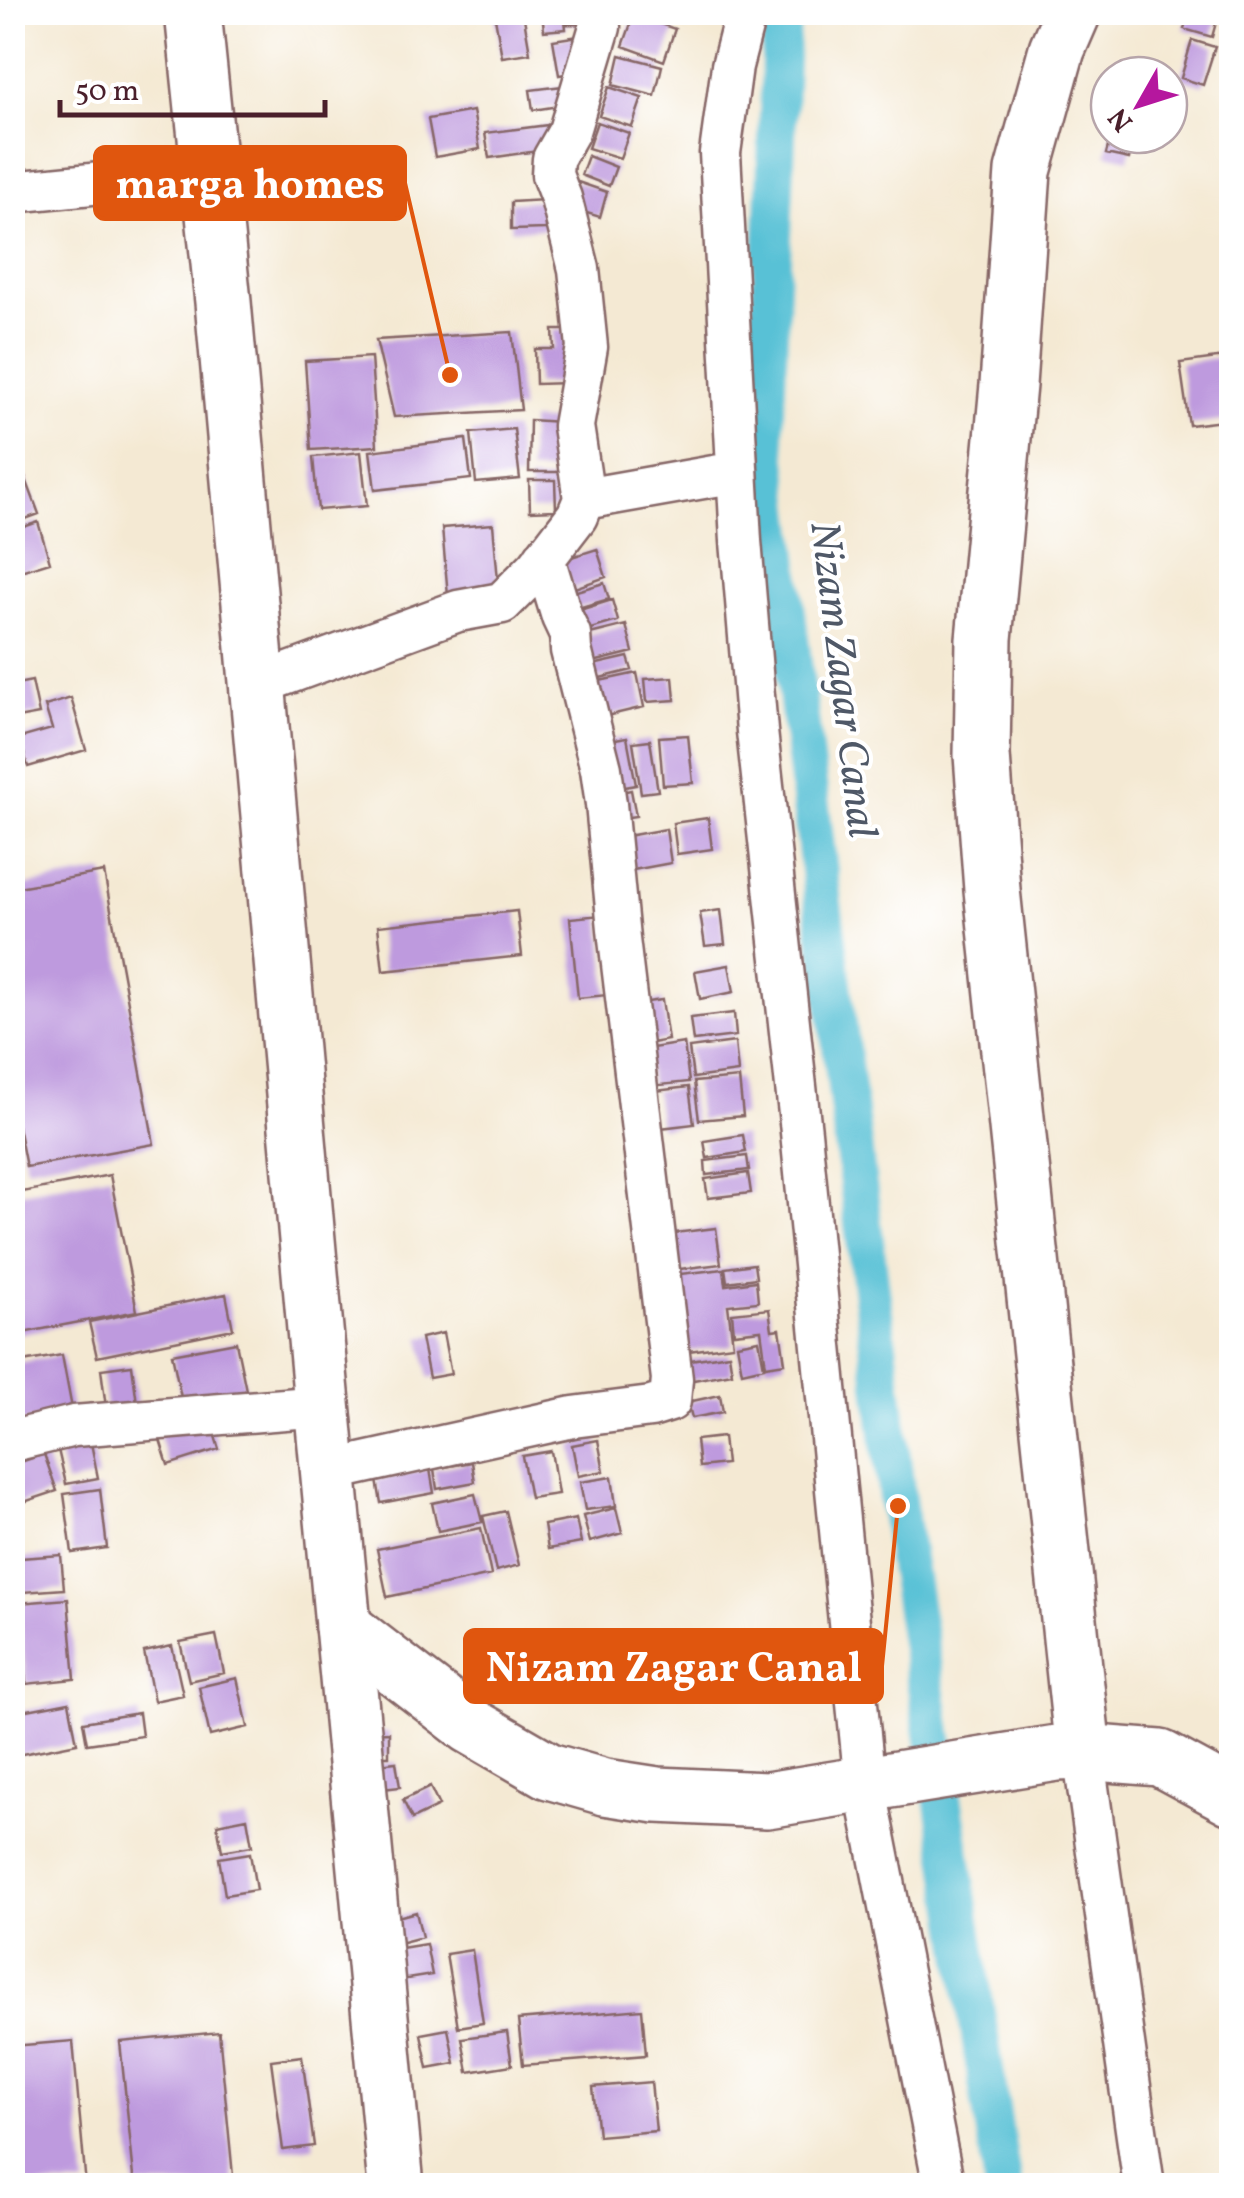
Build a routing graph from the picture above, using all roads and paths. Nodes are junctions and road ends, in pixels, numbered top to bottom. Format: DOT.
graph roads {
  1 [pos="193,12"];
  2 [pos="746,12"];
  3 [pos="1074,12"];
  4 [pos="600,27"];
  5 [pos="210,172"];
  6 [pos="12,192"];
  7 [pos="737,472"];
  8 [pos="584,499"];
  9 [pos="544,558"];
  10 [pos="258,685"];
  11 [pos="322,1406"];
  12 [pos="12,1441"];
  13 [pos="328,1471"];
  14 [pos="343,1626"];
  15 [pos="1070,1753"];
  16 [pos="870,1785"];
  17 [pos="1232,1796"];
  18 [pos="396,2186"];
  19 [pos="944,2186"];
  20 [pos="1144,2186"];
  1 -- 5 [label="main road"];
  2 -- 7 [label="street"];
  3 -- 15 [label="main road"];
  4 -- 8 [label="street"];
  5 -- 6 [label="street"];
  5 -- 10 [label="main road"];
  7 -- 8 [label="street"];
  7 -- 16 [label="street"];
  8 -- 9 [label="street"];
  9 -- 10 [label="street"];
  9 -- 13 [label="street"];
  10 -- 11 [label="main road"];
  11 -- 12 [label="street"];
  11 -- 13 [label="main road"];
  13 -- 14 [label="main road"];
  14 -- 16 [label="main road"];
  14 -- 18 [label="main road"];
  15 -- 16 [label="main road"];
  15 -- 17 [label="main road"];
  15 -- 20 [label="street"];
  16 -- 19 [label="street"];
}
